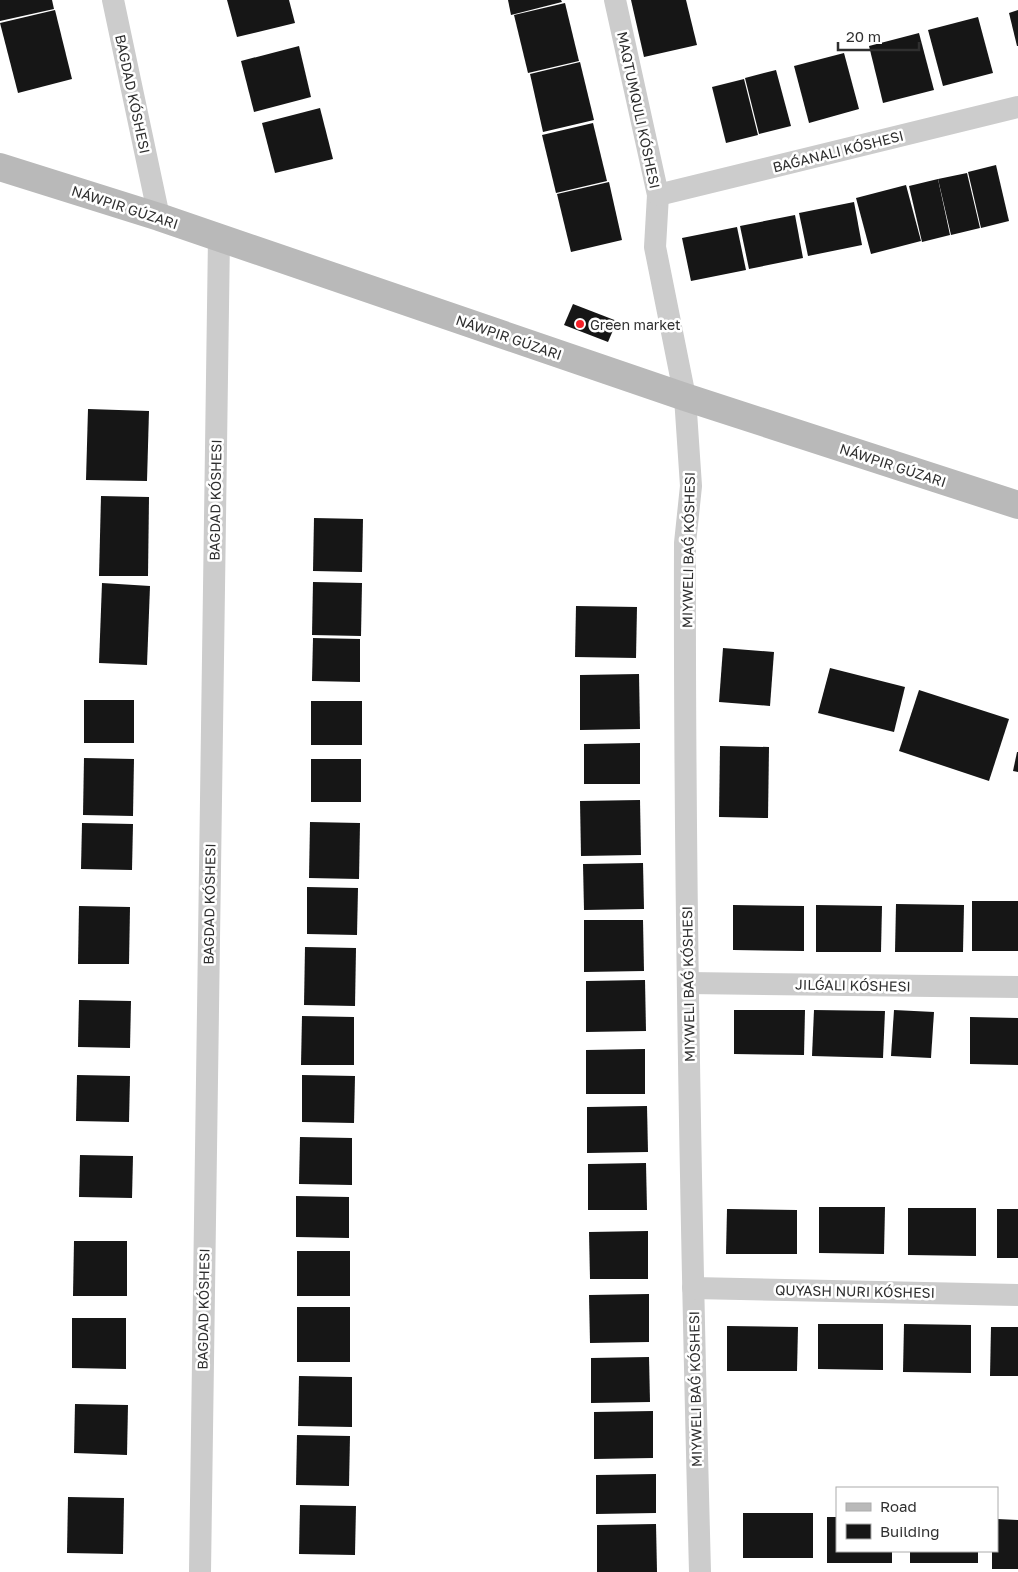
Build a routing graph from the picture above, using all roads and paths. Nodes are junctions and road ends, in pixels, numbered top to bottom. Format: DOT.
graph roads {
  1 [pos="114,0"];
  2 [pos="615,0"];
  3 [pos="1018,107"];
  4 [pos="0,167"];
  5 [pos="658,195"];
  6 [pos="159,217"];
  7 [pos="219,237"];
  8 [pos="685,397"];
  9 [pos="1018,505"];
  10 [pos="688,983"];
  11 [pos="1018,987"];
  12 [pos="693,1288"];
  13 [pos="1018,1295"];
  14 [pos="200,1572"];
  15 [pos="700,1572"];
  1 -- 6 [label="street, BAGDAD KÓSHESI"];
  2 -- 5 [label="street, MIYWELI BAǴ KÓSHESI"];
  3 -- 5 [label="street"];
  4 -- 6 [label="street"];
  5 -- 8 [label="street, MIYWELI BAǴ KÓSHESI"];
  6 -- 7 [label="street"];
  7 -- 8 [label="street"];
  7 -- 14 [label="street, BAGDAD KÓSHESI"];
  8 -- 9 [label="street"];
  8 -- 10 [label="street, MIYWELI BAǴ KÓSHESI"];
  10 -- 11 [label="street"];
  10 -- 12 [label="street, MIYWELI BAǴ KÓSHESI"];
  12 -- 13 [label="street"];
  12 -- 15 [label="street, MIYWELI BAǴ KÓSHESI"];
}
